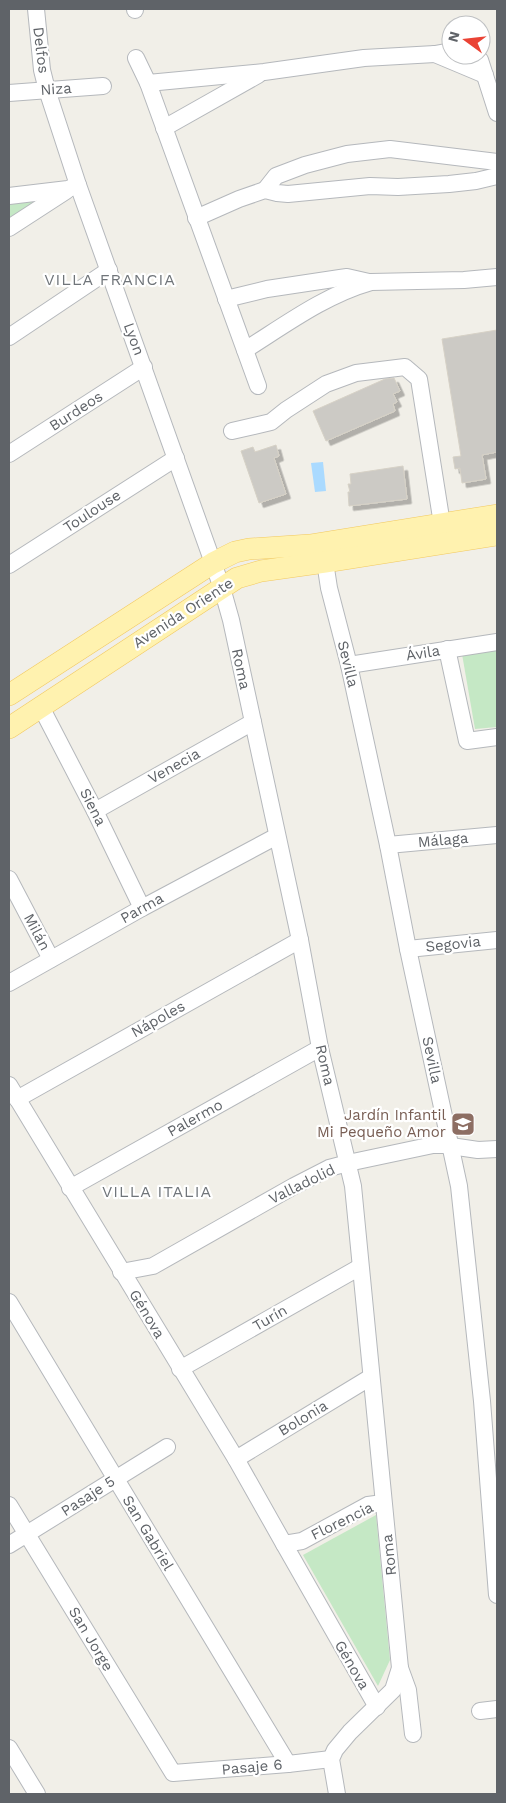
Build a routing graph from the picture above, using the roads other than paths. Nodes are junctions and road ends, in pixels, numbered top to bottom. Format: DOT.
graph roads {
  1 [pos="36,9"];
  2 [pos="441,53"];
  3 [pos="136,58"];
  4 [pos="465,65"];
  5 [pos="482,65"];
  6 [pos="264,72"];
  7 [pos="485,76"];
  8 [pos="148,83"];
  9 [pos="103,86"];
  10 [pos="47,90"];
  11 [pos="9,93"];
  12 [pos="497,113"];
  13 [pos="164,128"];
  14 [pos="497,152"];
  15 [pos="497,163"];
  16 [pos="497,176"];
  17 [pos="73,187"];
  18 [pos="265,190"];
  19 [pos="9,196"];
  20 [pos="196,218"];
  21 [pos="9,228"];
  22 [pos="109,270"];
  23 [pos="497,276"];
  24 [pos="371,282"];
  25 [pos="226,299"];
  26 [pos="9,337"];
  27 [pos="245,350"];
  28 [pos="144,367"];
  29 [pos="258,386"];
  30 [pos="232,431"];
  31 [pos="9,454"];
  32 [pos="176,458"];
  33 [pos="497,515"];
  34 [pos="442,524"];
  35 [pos="497,535"];
  36 [pos="325,562"];
  37 [pos="213,563"];
  38 [pos="9,565"];
  39 [pos="222,588"];
  40 [pos="497,642"];
  41 [pos="447,649"];
  42 [pos="349,665"];
  43 [pos="9,695"];
  44 [pos="41,706"];
  45 [pos="253,722"];
  46 [pos="9,728"];
  47 [pos="497,737"];
  48 [pos="95,810"];
  49 [pos="497,835"];
  50 [pos="277,836"];
  51 [pos="388,845"];
  52 [pos="9,879"];
  53 [pos="142,908"];
  54 [pos="300,940"];
  55 [pos="497,940"];
  56 [pos="408,949"];
  57 [pos="51,959"];
  58 [pos="9,983"];
  59 [pos="320,1048"];
  60 [pos="13,1092"];
  61 [pos="451,1146"];
  62 [pos="497,1149"];
  63 [pos="348,1163"];
  64 [pos="70,1188"];
  65 [pos="360,1267"];
  66 [pos="121,1272"];
  67 [pos="9,1302"];
  68 [pos="180,1369"];
  69 [pos="371,1377"];
  70 [pos="490,1400"];
  71 [pos="167,1447"];
  72 [pos="236,1459"];
  73 [pos="115,1478"];
  74 [pos="493,1496"];
  75 [pos="383,1503"];
  76 [pos="9,1504"];
  77 [pos="27,1535"];
  78 [pos="284,1544"];
  79 [pos="9,1545"];
  80 [pos="497,1594"];
  81 [pos="400,1668"];
  82 [pos="377,1707"];
  83 [pos="497,1709"];
  84 [pos="480,1711"];
  85 [pos="413,1734"];
  86 [pos="11,1758"];
  87 [pos="331,1759"];
  88 [pos="288,1764"];
  89 [pos="172,1773"];
  90 [pos="37,1794"];
  91 [pos="337,1794"];
  1 -- 10 [label="street, Delfos"];
  2 -- 6 [label="street"];
  3 -- 8 [label="street"];
  4 -- 7 [label="street"];
  5 -- 7 [label="street"];
  6 -- 8 [label="street"];
  6 -- 13 [label="street"];
  7 -- 12 [label="street"];
  8 -- 13 [label="street"];
  9 -- 10 [label="street, Niza"];
  10 -- 11 [label="street, Niza"];
  10 -- 17 [label="street, Lyon"];
  13 -- 20 [label="street"];
  14 -- 15 [label="street"];
  15 -- 18 [label="street"];
  16 -- 18 [label="street"];
  17 -- 19 [label="street"];
  17 -- 21 [label="street"];
  17 -- 22 [label="street, Lyon"];
  18 -- 20 [label="street"];
  20 -- 25 [label="street"];
  22 -- 26 [label="street"];
  22 -- 28 [label="street, Lyon"];
  23 -- 24 [label="street"];
  24 -- 25 [label="street"];
  24 -- 27 [label="street"];
  25 -- 27 [label="street"];
  27 -- 29 [label="street"];
  28 -- 31 [label="street, Burdeos"];
  28 -- 32 [label="street, Lyon"];
  30 -- 34 [label="street"];
  32 -- 37 [label="street, Lyon"];
  32 -- 38 [label="street, Toulouse"];
  33 -- 34 [label="main road, Avenida Oriente"];
  34 -- 37 [label="main road, Avenida Oriente"];
  35 -- 36 [label="main road, Avenida Oriente"];
  36 -- 39 [label="main road, Avenida Oriente"];
  36 -- 42 [label="street, Sevilla"];
  37 -- 39 [label="street, Lyon"];
  37 -- 43 [label="main road, Avenida Oriente"];
  39 -- 44 [label="main road, Avenida Oriente"];
  39 -- 45 [label="street, Roma"];
  40 -- 41 [label="street, Ávila"];
  41 -- 42 [label="street, Ávila"];
  41 -- 47 [label="street"];
  42 -- 51 [label="street, Sevilla"];
  44 -- 46 [label="main road, Avenida Oriente"];
  44 -- 48 [label="street, Siena"];
  45 -- 48 [label="street, Venecia"];
  45 -- 50 [label="street, Roma"];
  48 -- 53 [label="street, Siena"];
  49 -- 51 [label="street, Málaga"];
  50 -- 53 [label="street, Parma"];
  50 -- 54 [label="street, Roma"];
  51 -- 56 [label="street, Sevilla"];
  52 -- 57 [label="street, Milán"];
  53 -- 57 [label="street, Parma"];
  54 -- 59 [label="street, Roma"];
  54 -- 60 [label="street, Nápoles"];
  55 -- 56 [label="street, Segovia"];
  56 -- 61 [label="street, Sevilla"];
  57 -- 58 [label="street, Parma"];
  59 -- 63 [label="street, Roma"];
  59 -- 64 [label="street, Palermo"];
  60 -- 64 [label="street, Génova"];
  61 -- 62 [label="street, Valladolid"];
  61 -- 63 [label="street, Valladolid"];
  61 -- 70 [label="street, Sevilla"];
  63 -- 65 [label="street, Roma"];
  63 -- 66 [label="street, Valladolid"];
  64 -- 66 [label="street, Génova"];
  65 -- 68 [label="street, Turín"];
  65 -- 69 [label="street, Roma"];
  66 -- 68 [label="street, Génova"];
  67 -- 73 [label="street, San Gabriel"];
  68 -- 72 [label="street, Génova"];
  69 -- 72 [label="street, Bolonia"];
  69 -- 75 [label="street, Roma"];
  70 -- 74 [label="street, Sevilla"];
  71 -- 73 [label="street, Pasaje 5"];
  72 -- 78 [label="street, Génova"];
  73 -- 77 [label="street, Pasaje 5"];
  73 -- 88 [label="street, San Gabriel"];
  74 -- 80 [label="street, Sevilla"];
  75 -- 78 [label="street, Florencia"];
  75 -- 81 [label="street, Roma"];
  76 -- 77 [label="street, San Jorge"];
  77 -- 79 [label="street, Pasaje 5"];
  77 -- 89 [label="street, San Jorge"];
  78 -- 82 [label="street, Génova"];
  81 -- 82 [label="street, Roma"];
  81 -- 85 [label="street, Roma"];
  82 -- 87 [label="street, Roma"];
  83 -- 84 [label="street"];
  86 -- 90 [label="street"];
  87 -- 88 [label="street, Pasaje 6"];
  87 -- 91 [label="street"];
  88 -- 89 [label="street, Pasaje 6"];
}
